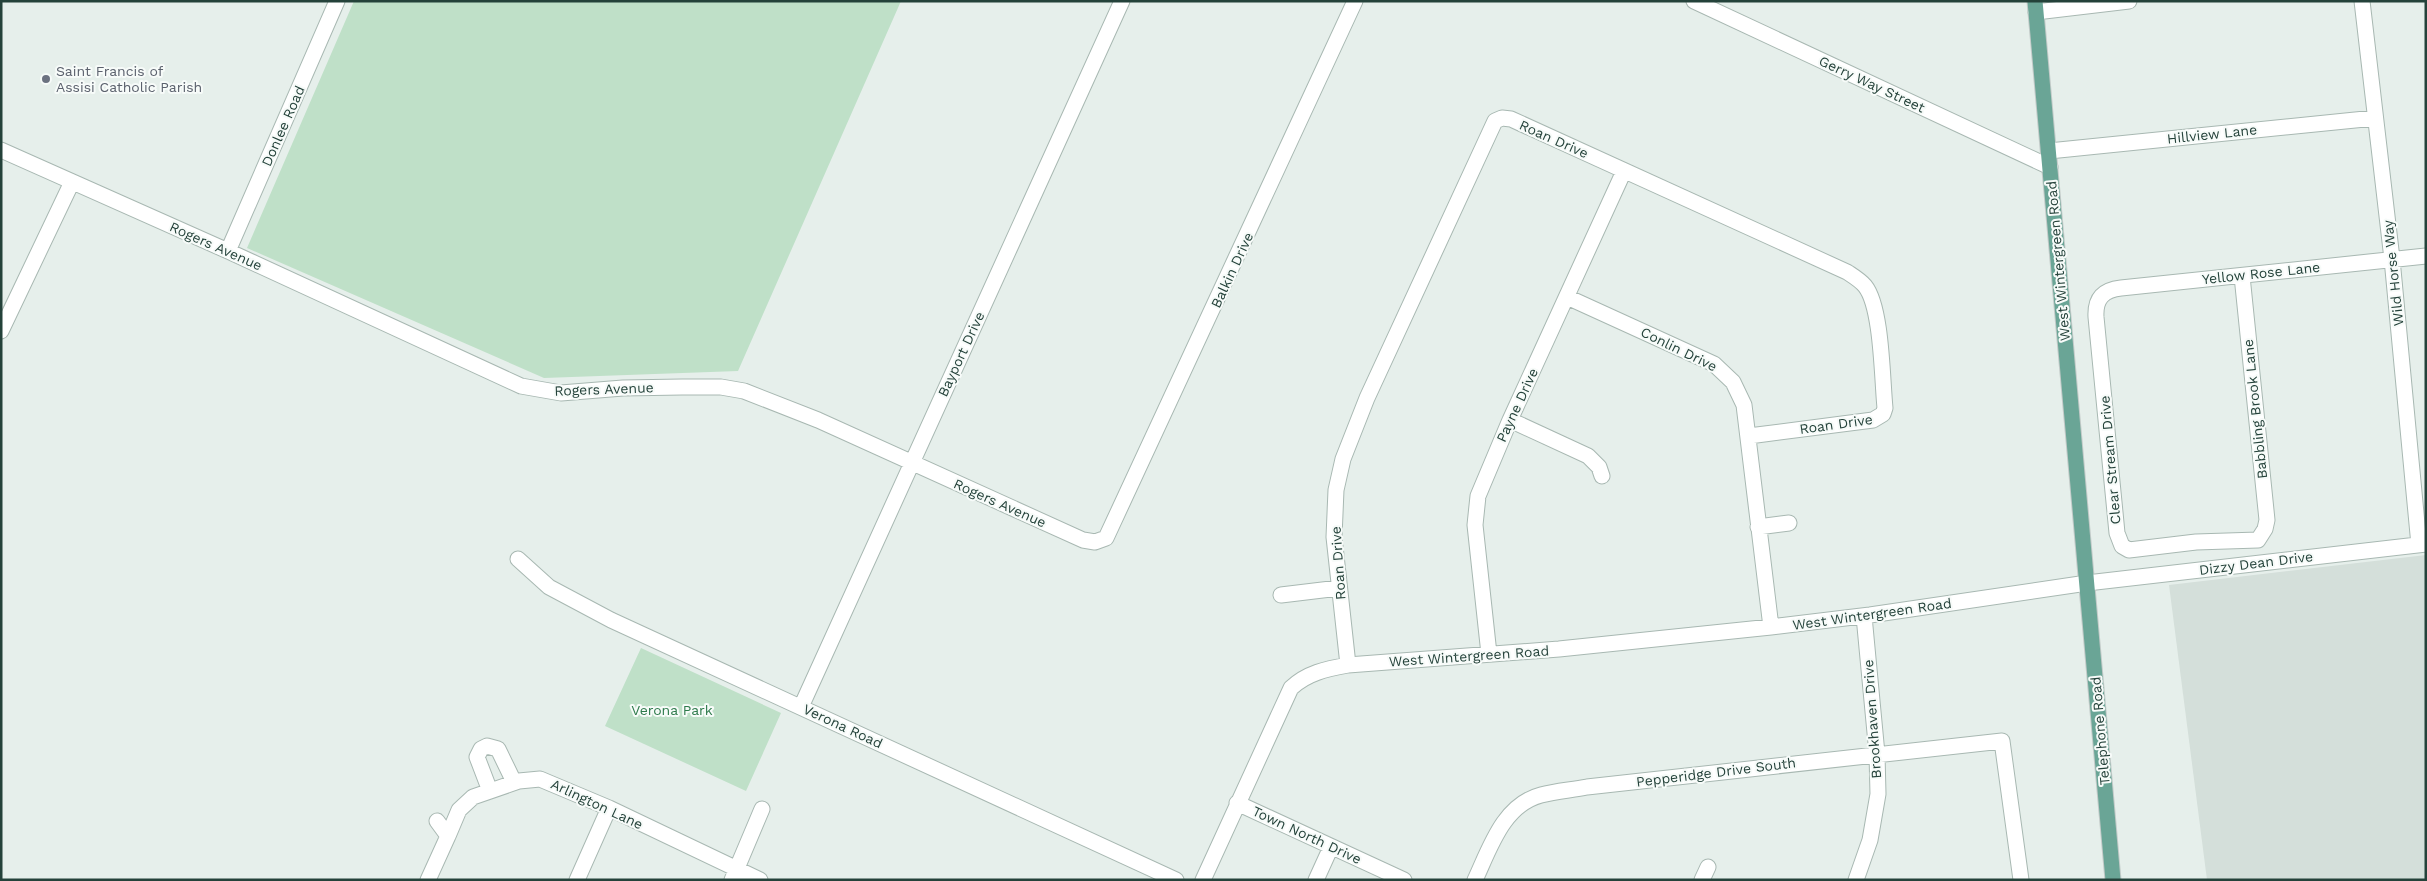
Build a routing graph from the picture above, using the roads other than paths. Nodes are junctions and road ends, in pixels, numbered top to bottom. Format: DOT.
graph roads {
  1 [pos="337,1"];
  2 [pos="1122,1"];
  3 [pos="1355,1"];
  4 [pos="1694,1"];
  5 [pos="2129,1"];
  6 [pos="2362,1"];
  7 [pos="2035,6"];
  8 [pos="2375,118"];
  9 [pos="1,150"];
  10 [pos="2049,151"];
  11 [pos="2050,167"];
  12 [pos="1624,171"];
  13 [pos="72,182"];
  14 [pos="228,251"];
  15 [pos="2426,256"];
  16 [pos="2392,259"];
  17 [pos="2242,276"];
  18 [pos="1567,297"];
  19 [pos="2100,297"];
  20 [pos="1,331"];
  21 [pos="1510,420"];
  22 [pos="1749,436"];
  23 [pos="911,463"];
  24 [pos="1602,476"];
  25 [pos="1789,523"];
  26 [pos="1758,527"];
  27 [pos="1106,538"];
  28 [pos="2258,540"];
  29 [pos="2423,545"];
  30 [pos="518,559"];
  31 [pos="2087,583"];
  32 [pos="1339,588"];
  33 [pos="1281,595"];
  34 [pos="1864,616"];
  35 [pos="1771,627"];
  36 [pos="1489,654"];
  37 [pos="1348,665"];
  38 [pos="801,707"];
  39 [pos="1877,754"];
  40 [pos="514,782"];
  41 [pos="490,791"];
  42 [pos="1237,803"];
  43 [pos="609,808"];
  44 [pos="762,809"];
  45 [pos="437,821"];
  46 [pos="448,836"];
  47 [pos="1331,847"];
  48 [pos="734,874"];
  49 [pos="428,880"];
  50 [pos="577,880"];
  51 [pos="760,880"];
  52 [pos="1176,880"];
  53 [pos="1203,880"];
  54 [pos="1316,880"];
  55 [pos="1404,880"];
  56 [pos="1475,880"];
  57 [pos="1856,880"];
  58 [pos="2021,880"];
  59 [pos="2113,880"];
  1 -- 14 [label="street, Donlee Road"];
  2 -- 23 [label="street, Bayport Drive"];
  3 -- 27 [label="street, Balkin Drive"];
  4 -- 11 [label="street, Gerry Way Street"];
  5 -- 7 [label="street"];
  6 -- 8 [label="street, Wild Horse Way"];
  7 -- 10 [label="main road, West Wintergreen Road"];
  8 -- 10 [label="street, Hillview Lane"];
  8 -- 16 [label="street, Wild Horse Way"];
  9 -- 13 [label="street, Rogers Avenue"];
  10 -- 11 [label="main road, West Wintergreen Road"];
  11 -- 31 [label="main road, West Wintergreen Road"];
  12 -- 18 [label="street, Payne Drive"];
  12 -- 22 [label="street, Roan Drive"];
  12 -- 32 [label="street, Roan Drive"];
  13 -- 14 [label="street, Rogers Avenue"];
  13 -- 20 [label="street"];
  14 -- 23 [label="street, Rogers Avenue"];
  15 -- 16 [label="street, Yellow Rose Lane"];
  16 -- 17 [label="street, Yellow Rose Lane"];
  16 -- 29 [label="street, Wild Horse Way"];
  17 -- 19 [label="street, Yellow Rose Lane"];
  17 -- 28 [label="street, Babbling Brook Lane"];
  18 -- 21 [label="street, Payne Drive"];
  18 -- 22 [label="street, Conlin Drive"];
  19 -- 28 [label="street, Clear Stream Drive"];
  21 -- 24 [label="street"];
  21 -- 36 [label="street, Payne Drive"];
  22 -- 26 [label="street, Conlin Drive"];
  23 -- 27 [label="street, Rogers Avenue"];
  23 -- 38 [label="street, Bayport Drive"];
  25 -- 26 [label="street"];
  26 -- 35 [label="street, Conlin Drive"];
  29 -- 31 [label="street, Dizzy Dean Drive"];
  30 -- 38 [label="street, Verona Road"];
  31 -- 34 [label="street, West Wintergreen Road"];
  31 -- 59 [label="main road, Telephone Road"];
  32 -- 33 [label="street"];
  32 -- 37 [label="street, Roan Drive"];
  34 -- 35 [label="street, West Wintergreen Road"];
  34 -- 39 [label="street, Brookhaven Drive"];
  35 -- 36 [label="street, West Wintergreen Road"];
  36 -- 37 [label="street, West Wintergreen Road"];
  37 -- 42 [label="street, West Wintergreen Road"];
  38 -- 52 [label="street, Verona Road"];
  39 -- 56 [label="street, Pepperidge Drive South"];
  39 -- 57 [label="street, Brookhaven Drive"];
  39 -- 58 [label="street, Pepperidge Drive South"];
  40 -- 41 [label="street, Arlington Lane"];
  40 -- 41 [label="street"];
  40 -- 43 [label="street, Arlington Lane"];
  41 -- 46 [label="street, Arlington Lane"];
  42 -- 47 [label="street, Town North Drive"];
  42 -- 53 [label="street, West Wintergreen Road"];
  43 -- 48 [label="street, Arlington Lane"];
  43 -- 50 [label="street"];
  44 -- 48 [label="street"];
  45 -- 46 [label="street"];
  46 -- 49 [label="street, Arlington Lane"];
  47 -- 54 [label="street"];
  47 -- 55 [label="street, Town North Drive"];
  48 -- 51 [label="street, Arlington Lane"];
}
